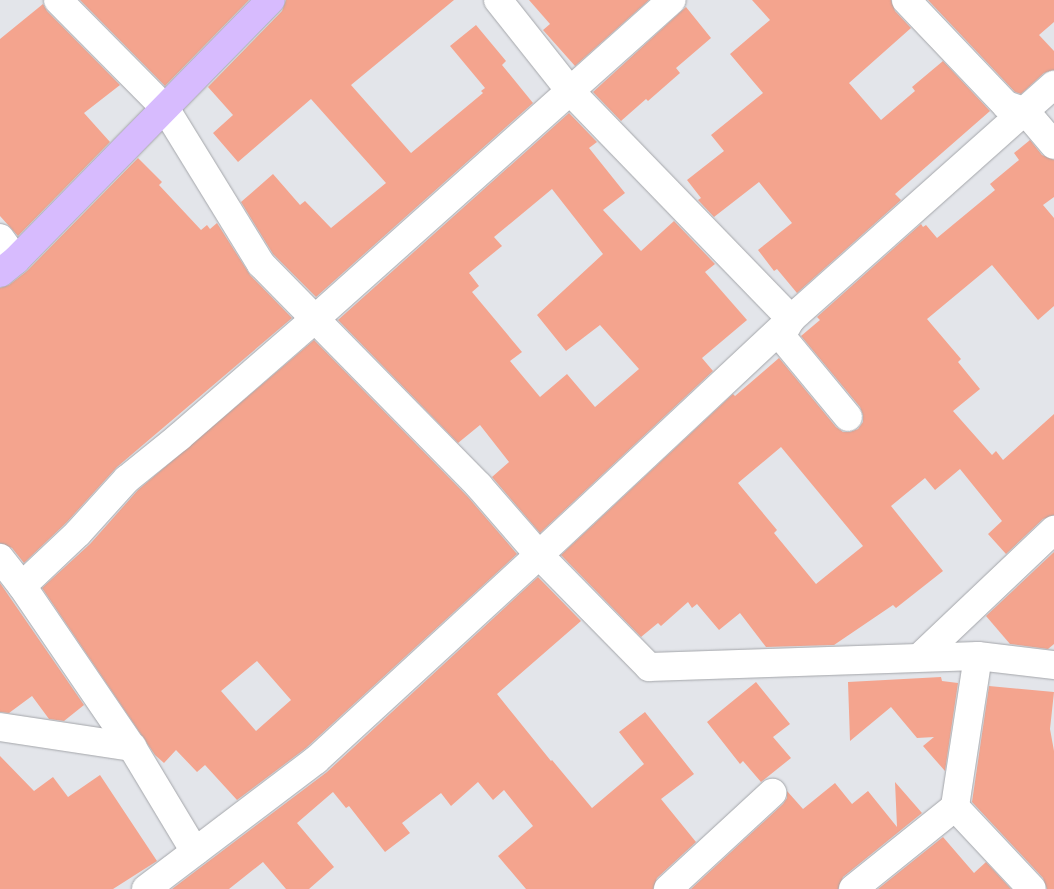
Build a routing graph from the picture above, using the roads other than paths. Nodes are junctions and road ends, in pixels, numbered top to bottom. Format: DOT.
graph roads {
  1 [pos="58,0"];
  2 [pos="271,0"];
  3 [pos="498,0"];
  4 [pos="672,0"];
  5 [pos="906,0"];
  6 [pos="1054,85"];
  7 [pos="571,92"];
  8 [pos="165,108"];
  9 [pos="1026,112"];
  10 [pos="1054,146"];
  11 [pos="0,238"];
  12 [pos="8,267"];
  13 [pos="316,318"];
  14 [pos="791,319"];
  15 [pos="848,417"];
  16 [pos="1054,530"];
  17 [pos="539,555"];
  18 [pos="0,558"];
  19 [pos="22,586"];
  20 [pos="978,656"];
  21 [pos="920,657"];
  22 [pos="1054,665"];
  23 [pos="0,727"];
  24 [pos="132,746"];
  25 [pos="772,793"];
  26 [pos="956,807"];
  27 [pos="195,852"];
  28 [pos="152,887"];
  29 [pos="668,889"];
  30 [pos="853,889"];
  31 [pos="1032,889"];
  1 -- 8 [label="street"];
  2 -- 8 [label="main road"];
  3 -- 7 [label="street"];
  4 -- 7 [label="street"];
  5 -- 9 [label="street"];
  6 -- 9 [label="street"];
  7 -- 13 [label="street"];
  7 -- 14 [label="street"];
  8 -- 12 [label="main road"];
  8 -- 13 [label="street"];
  9 -- 10 [label="street"];
  9 -- 14 [label="street"];
  11 -- 12 [label="street"];
  13 -- 17 [label="street"];
  13 -- 19 [label="street"];
  14 -- 15 [label="street"];
  14 -- 17 [label="street"];
  16 -- 21 [label="street"];
  17 -- 21 [label="street"];
  17 -- 27 [label="street"];
  18 -- 19 [label="street"];
  19 -- 24 [label="street"];
  20 -- 21 [label="street"];
  20 -- 22 [label="street"];
  20 -- 26 [label="street"];
  23 -- 24 [label="street"];
  24 -- 27 [label="street"];
  25 -- 29 [label="street"];
  26 -- 30 [label="street"];
  26 -- 31 [label="street"];
  27 -- 28 [label="street"];
}
